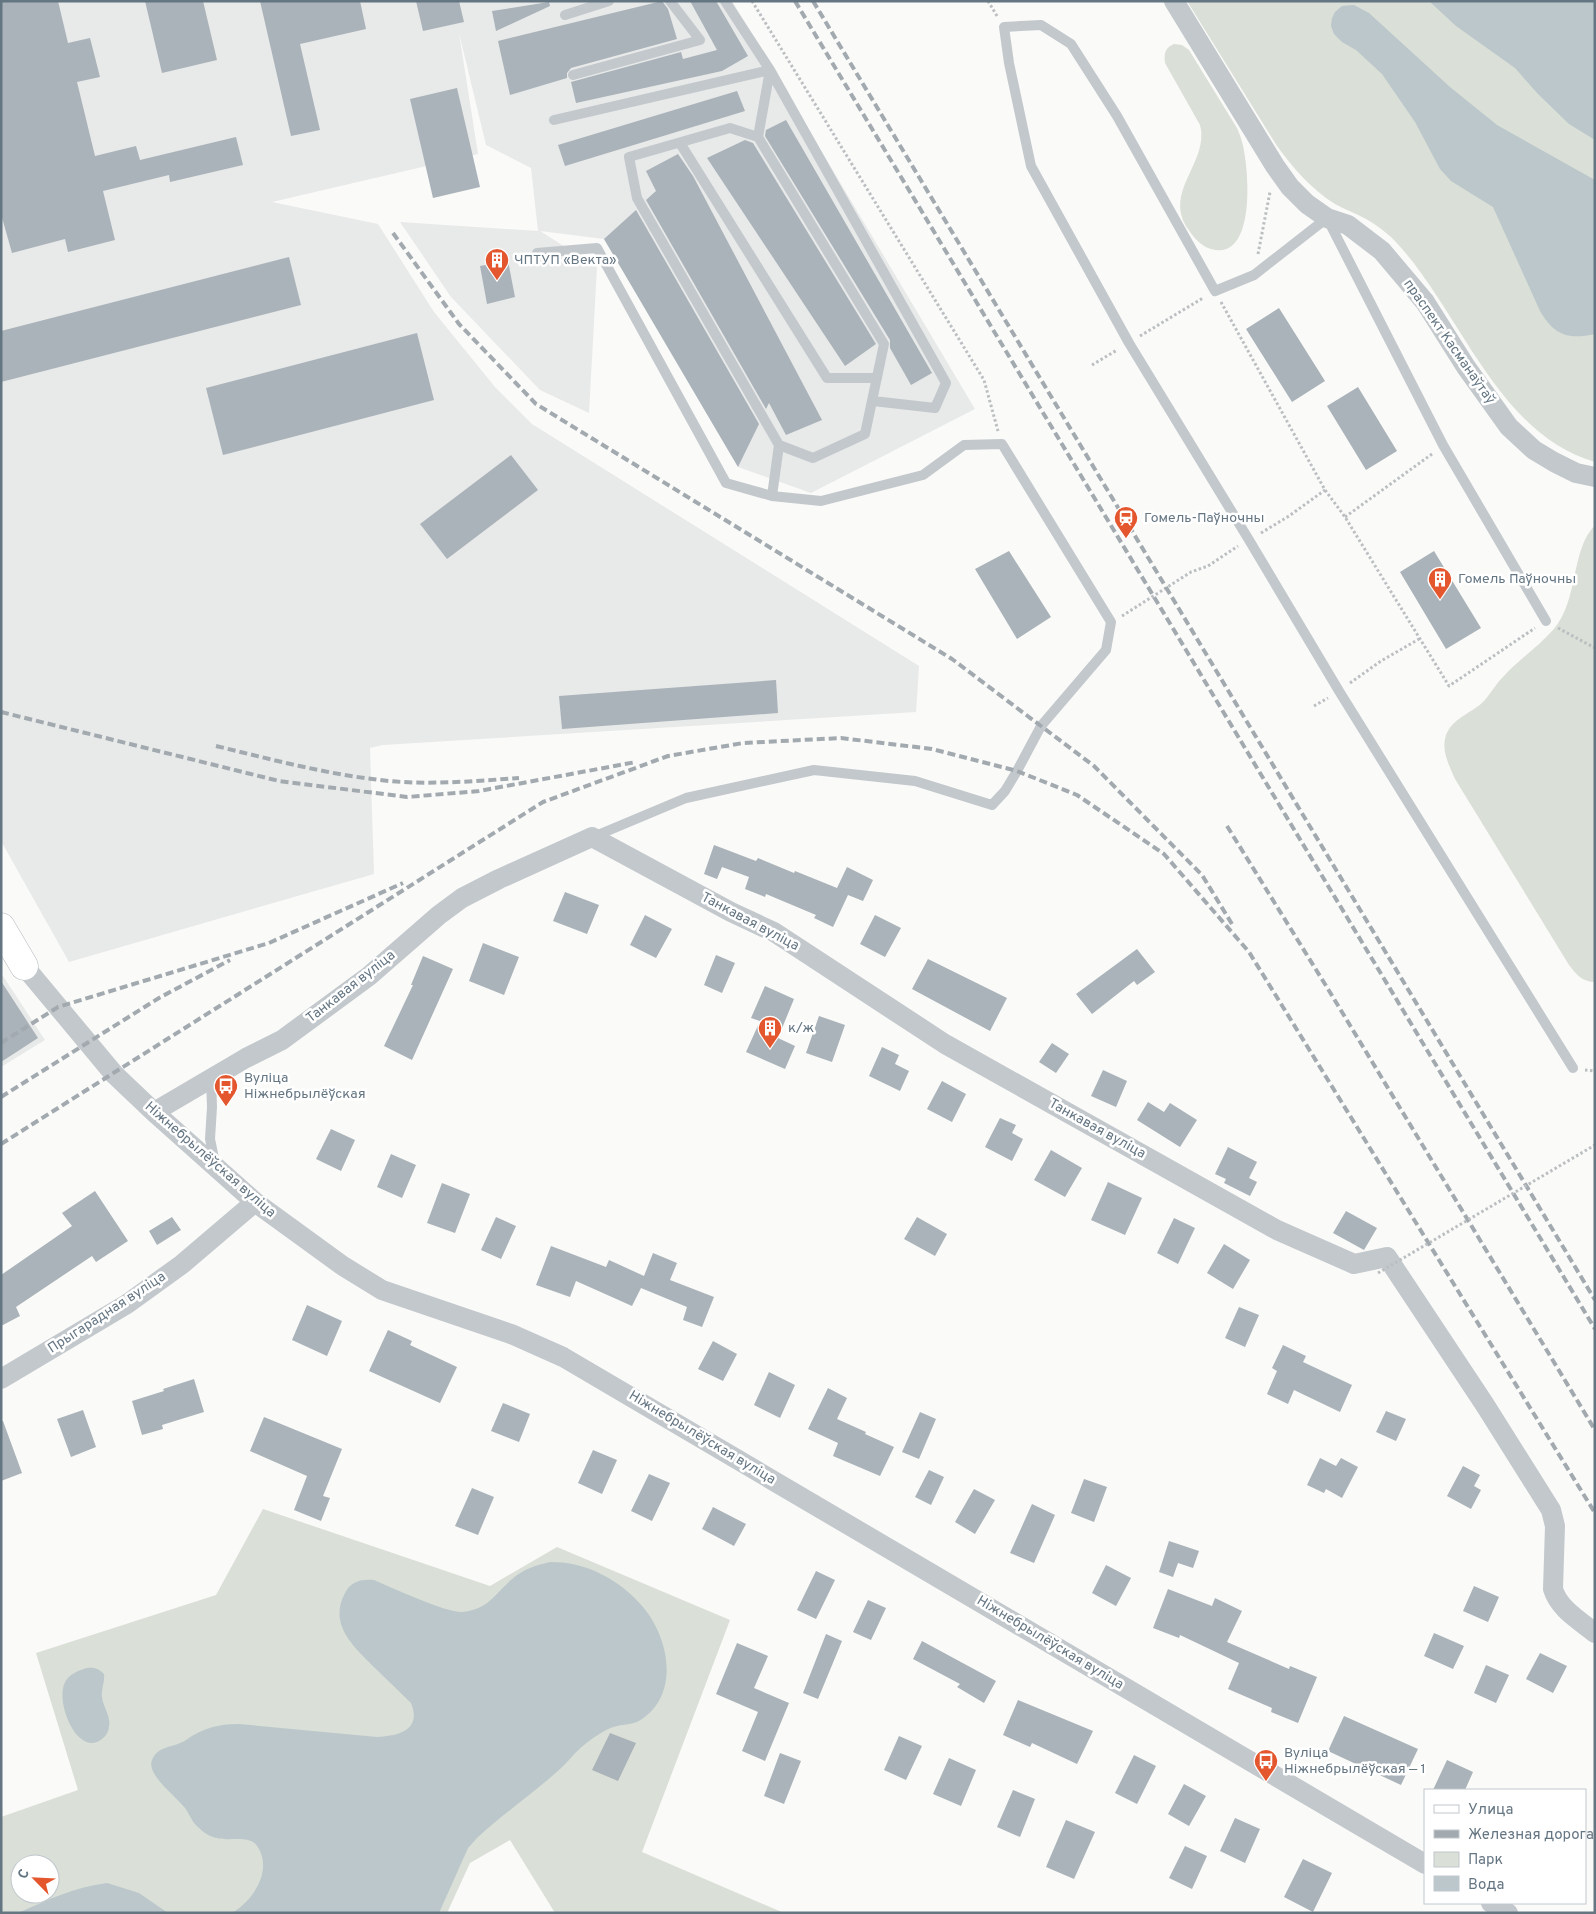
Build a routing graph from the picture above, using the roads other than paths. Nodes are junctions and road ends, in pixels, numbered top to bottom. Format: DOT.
graph roads {
  1 [pos="609,1"];
  2 [pos="670,1"];
  3 [pos="725,1"];
  4 [pos="1174,1"];
  5 [pos="565,15"];
  6 [pos="770,70"];
  7 [pos="573,75"];
  8 [pos="554,120"];
  9 [pos="758,137"];
  10 [pos="680,143"];
  11 [pos="1328,218"];
  12 [pos="537,254"];
  13 [pos="877,378"];
  14 [pos="873,401"];
  15 [pos="779,445"];
  16 [pos="1595,477"];
  17 [pos="772,496"];
  18 [pos="1546,621"];
  19 [pos="592,838"];
  20 [pos="1,927"];
  21 [pos="24,966"];
  22 [pos="1573,1068"];
  23 [pos="211,1080"];
  24 [pos="154,1112"];
  25 [pos="216,1169"];
  26 [pos="255,1202"];
  27 [pos="1,1379"];
  28 [pos="1595,1633"];
  29 [pos="1424,1863"];
  30 [pos="1493,1904"];
  31 [pos="1508,1913"];
  1 -- 5 [label="lane"];
  2 -- 7 [label="lane"];
  3 -- 6 [label="lane"];
  4 -- 11 [label="street, праспект Касманаўтаў"];
  6 -- 8 [label="lane"];
  6 -- 9 [label="lane"];
  6 -- 14 [label="lane"];
  9 -- 10 [label="lane"];
  9 -- 13 [label="lane"];
  10 -- 13 [label="lane"];
  10 -- 15 [label="lane"];
  11 -- 16 [label="street, праспект Касманаўтаў"];
  11 -- 18 [label="lane"];
  11 -- 22 [label="lane"];
  12 -- 17 [label="lane"];
  13 -- 14 [label="lane"];
  14 -- 15 [label="lane"];
  15 -- 17 [label="lane"];
  17 -- 19 [label="lane"];
  19 -- 23 [label="street, Танкавая вуліца"];
  19 -- 28 [label="street, Танкавая вуліца"];
  20 -- 21 [label="street"];
  21 -- 24 [label="street, Ніжнебрылёўская вуліца"];
  23 -- 24 [label="street, Танкавая вуліца"];
  23 -- 25 [label="lane"];
  24 -- 25 [label="street, Ніжнебрылёўская вуліца"];
  25 -- 26 [label="street, Ніжнебрылёўская вуліца"];
  26 -- 27 [label="street, Прыгарадная вуліца"];
  26 -- 29 [label="street, Ніжнебрылёўская вуліца"];
  30 -- 31 [label="street"];
}
